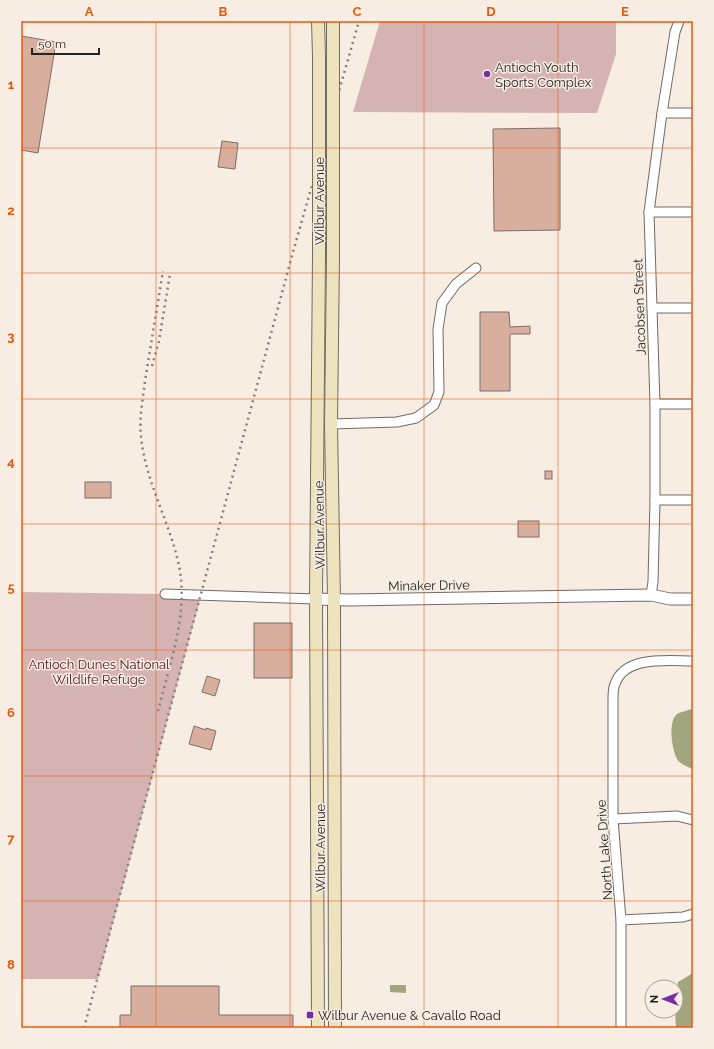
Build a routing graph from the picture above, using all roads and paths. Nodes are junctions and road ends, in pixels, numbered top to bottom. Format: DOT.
graph roads {
  1 [pos="318,21"];
  2 [pos="332,21"];
  3 [pos="679,21"];
  4 [pos="662,113"];
  5 [pos="693,113"];
  6 [pos="649,212"];
  7 [pos="693,212"];
  8 [pos="476,268"];
  9 [pos="652,308"];
  10 [pos="693,308"];
  11 [pos="655,404"];
  12 [pos="693,404"];
  13 [pos="317,424"];
  14 [pos="331,424"];
  15 [pos="655,500"];
  16 [pos="693,500"];
  17 [pos="165,594"];
  18 [pos="651,595"];
  19 [pos="316,599"];
  20 [pos="334,600"];
  21 [pos="693,600"];
  22 [pos="693,661"];
  23 [pos="613,819"];
  24 [pos="693,820"];
  25 [pos="317,853"];
  26 [pos="334,897"];
  27 [pos="693,914"];
  28 [pos="621,920"];
  29 [pos="318,1028"];
  30 [pos="335,1028"];
  31 [pos="621,1028"];
  1 -- 13 [label="main road, Wilbur Avenue, bridge"];
  2 -- 14 [label="main road, Wilbur Avenue, bridge"];
  3 -- 4 [label="street, Jacobsen Street"];
  4 -- 5 [label="street"];
  4 -- 6 [label="street, Jacobsen Street"];
  6 -- 7 [label="street"];
  6 -- 9 [label="street, Jacobsen Street"];
  8 -- 14 [label="street"];
  9 -- 10 [label="street"];
  9 -- 11 [label="street, Jacobsen Street"];
  11 -- 12 [label="street"];
  11 -- 15 [label="street, Jacobsen Street"];
  13 -- 14 [label="main road"];
  13 -- 19 [label="main road, Wilbur Avenue"];
  14 -- 20 [label="main road, Wilbur Avenue"];
  15 -- 16 [label="street"];
  15 -- 18 [label="street, Jacobsen Street"];
  17 -- 19 [label="street, Minaker Drive"];
  18 -- 20 [label="street, Minaker Drive"];
  18 -- 21 [label="street, Minaker Drive"];
  19 -- 20 [label="street, Minaker Drive"];
  19 -- 25 [label="main road, Wilbur Avenue"];
  20 -- 26 [label="main road, Wilbur Avenue"];
  22 -- 23 [label="street, North Lake Drive"];
  23 -- 24 [label="street"];
  23 -- 28 [label="street, North Lake Drive"];
  25 -- 26 [label="main road"];
  25 -- 29 [label="main road, Wilbur Avenue"];
  26 -- 30 [label="main road, Wilbur Avenue"];
  27 -- 28 [label="street"];
  28 -- 31 [label="street, North Lake Drive"];
}
